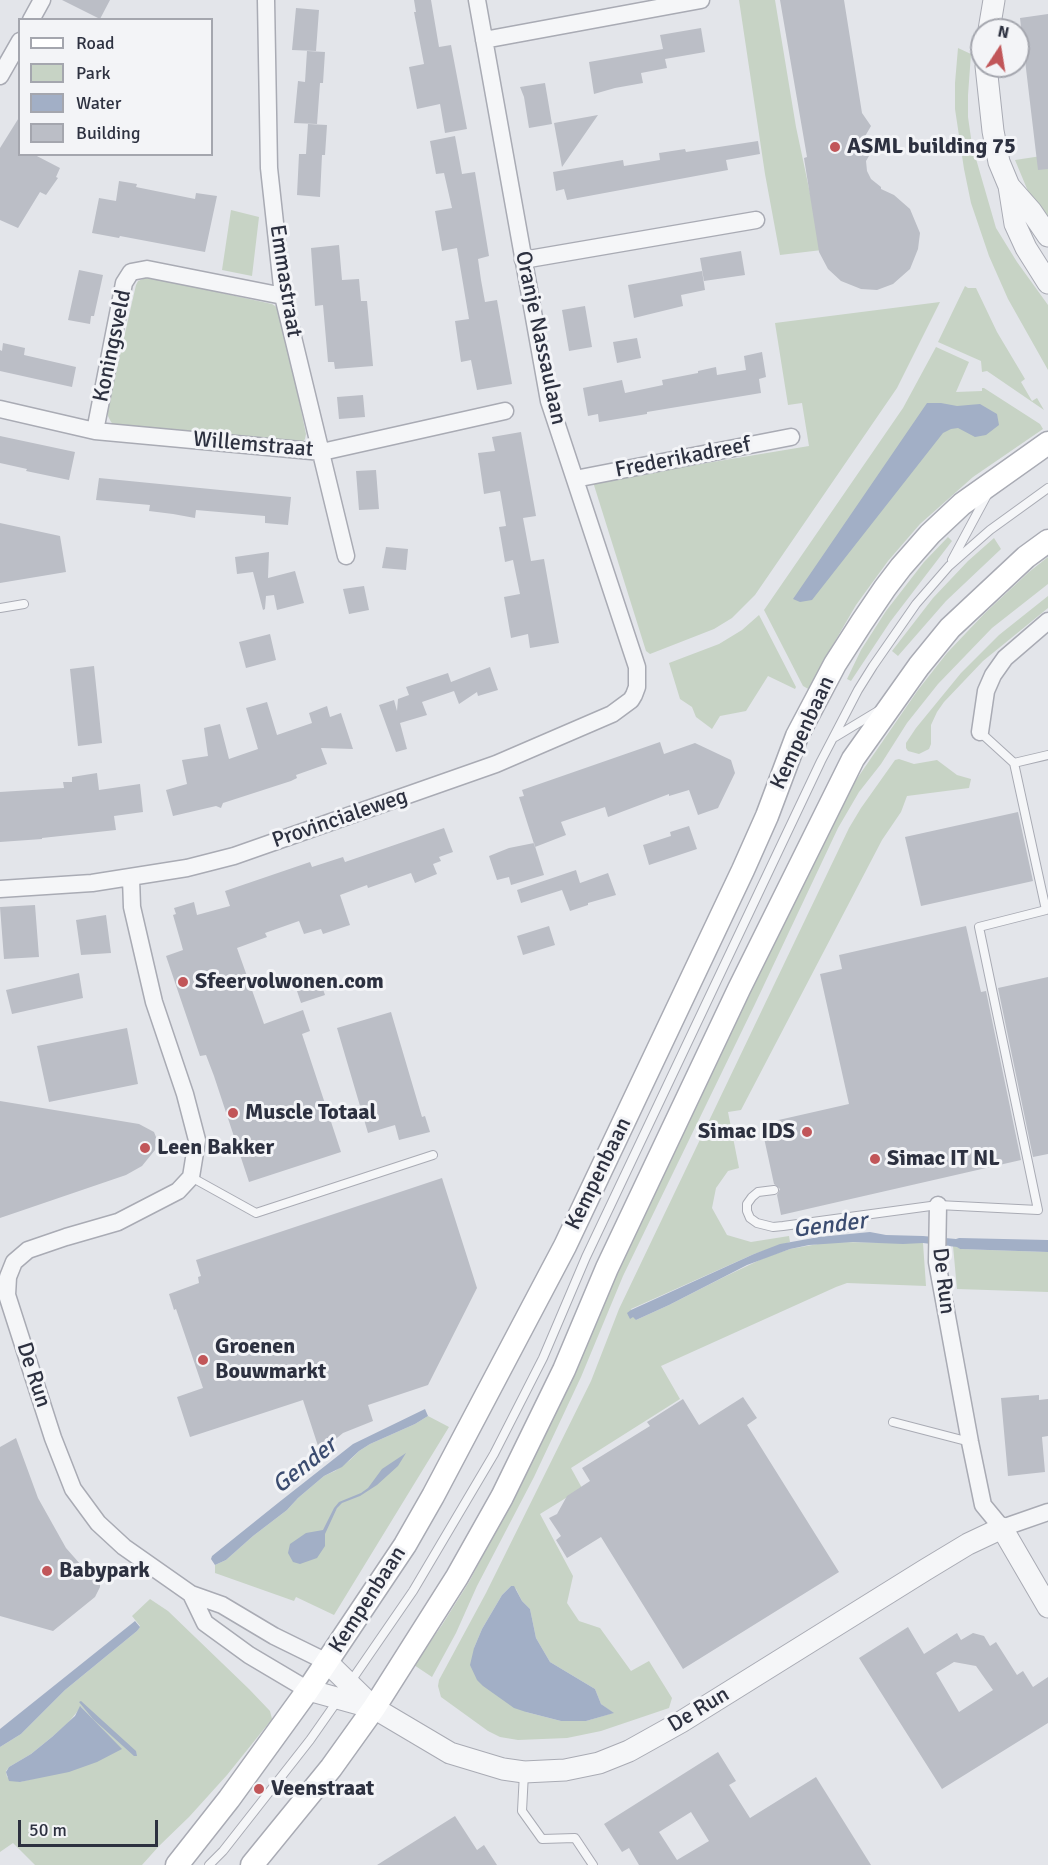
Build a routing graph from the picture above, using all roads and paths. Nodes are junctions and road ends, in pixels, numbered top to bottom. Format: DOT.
graph roads {
  1 [pos="42,0"];
  2 [pos="266,0"];
  3 [pos="477,0"];
  4 [pos="701,0"];
  5 [pos="994,0"];
  6 [pos="32,18"];
  7 [pos="991,18"];
  8 [pos="484,40"];
  9 [pos="18,44"];
  10 [pos="0,76"];
  11 [pos="987,78"];
  12 [pos="1009,186"];
  13 [pos="756,220"];
  14 [pos="1048,236"];
  15 [pos="524,260"];
  16 [pos="1048,283"];
  17 [pos="283,296"];
  18 [pos="0,409"];
  19 [pos="505,411"];
  20 [pos="95,431"];
  21 [pos="791,437"];
  22 [pos="1048,443"];
  23 [pos="322,452"];
  24 [pos="998,477"];
  25 [pos="575,479"];
  26 [pos="1048,488"];
  27 [pos="1048,541"];
  28 [pos="346,556"];
  29 [pos="949,566"];
  30 [pos="24,604"];
  31 [pos="0,608"];
  32 [pos="1048,621"];
  33 [pos="637,667"];
  34 [pos="894,702"];
  35 [pos="980,732"];
  36 [pos="835,737"];
  37 [pos="1048,755"];
  38 [pos="1014,763"];
  39 [pos="131,878"];
  40 [pos="0,889"];
  41 [pos="433,1155"];
  42 [pos="190,1177"];
  43 [pos="774,1190"];
  44 [pos="938,1205"];
  45 [pos="4,1276"];
  46 [pos="893,1422"];
  47 [pos="970,1442"];
  48 [pos="1048,1512"];
  49 [pos="1002,1528"];
  50 [pos="191,1594"];
  51 [pos="1048,1607"];
  52 [pos="327,1662"];
  53 [pos="308,1690"];
  54 [pos="344,1691"];
  55 [pos="374,1708"];
  56 [pos="524,1772"];
  57 [pos="177,1865"];
  58 [pos="209,1865"];
  59 [pos="252,1865"];
  60 [pos="593,1865"];
  1 -- 6 [label="street"];
  2 -- 17 [label="street, Emmastraat"];
  3 -- 8 [label="street, Oranje Nassaulaan"];
  4 -- 8 [label="street"];
  5 -- 7 [label="street"];
  8 -- 15 [label="street, Oranje Nassaulaan"];
  9 -- 10 [label="street"];
  11 -- 12 [label="street"];
  12 -- 14 [label="street"];
  12 -- 16 [label="street"];
  13 -- 15 [label="street"];
  15 -- 25 [label="street, Oranje Nassaulaan"];
  17 -- 20 [label="street, Koningsveld"];
  17 -- 23 [label="street, Emmastraat"];
  18 -- 20 [label="street, Willemstraat"];
  19 -- 23 [label="street, Willemstraat"];
  20 -- 23 [label="street, Willemstraat"];
  21 -- 25 [label="street, Frederikadreef"];
  22 -- 24 [label="main road, Kempenbaan"];
  23 -- 28 [label="street, Emmastraat"];
  24 -- 29 [label="lane, Kempenbaan"];
  24 -- 52 [label="main road, Kempenbaan"];
  25 -- 33 [label="street, Oranje Nassaulaan"];
  26 -- 29 [label="lane, Kempenbaan"];
  27 -- 34 [label="main road, Kempenbaan"];
  29 -- 36 [label="lane, Kempenbaan"];
  30 -- 31 [label="lane"];
  32 -- 35 [label="street"];
  33 -- 39 [label="street, Provincialeweg"];
  34 -- 36 [label="lane, Kempenbaan"];
  34 -- 55 [label="main road, Kempenbaan"];
  35 -- 38 [label="lane"];
  36 -- 54 [label="lane, Kempenbaan"];
  37 -- 38 [label="lane"];
  38 -- 44 [label="lane"];
  39 -- 40 [label="street, Provincialeweg"];
  39 -- 42 [label="street"];
  41 -- 42 [label="lane"];
  42 -- 45 [label="street, De Run"];
  43 -- 44 [label="lane"];
  44 -- 47 [label="street, De Run"];
  45 -- 50 [label="street, De Run"];
  46 -- 47 [label="lane"];
  47 -- 49 [label="street, De Run"];
  48 -- 49 [label="street, De Run"];
  49 -- 51 [label="street, De Run"];
  49 -- 56 [label="street, De Run"];
  50 -- 52 [label="street, De Run"];
  50 -- 53 [label="street, De Run"];
  52 -- 53 [label="main road, Kempenbaan"];
  52 -- 54 [label="street, De Run"];
  53 -- 54 [label="street, De Run"];
  53 -- 57 [label="main road, Kempenbaan"];
  54 -- 55 [label="street, De Run"];
  54 -- 58 [label="lane, Kempenbaan"];
  55 -- 56 [label="street, De Run"];
  55 -- 59 [label="main road, Kempenbaan"];
  56 -- 60 [label="lane"];
}
